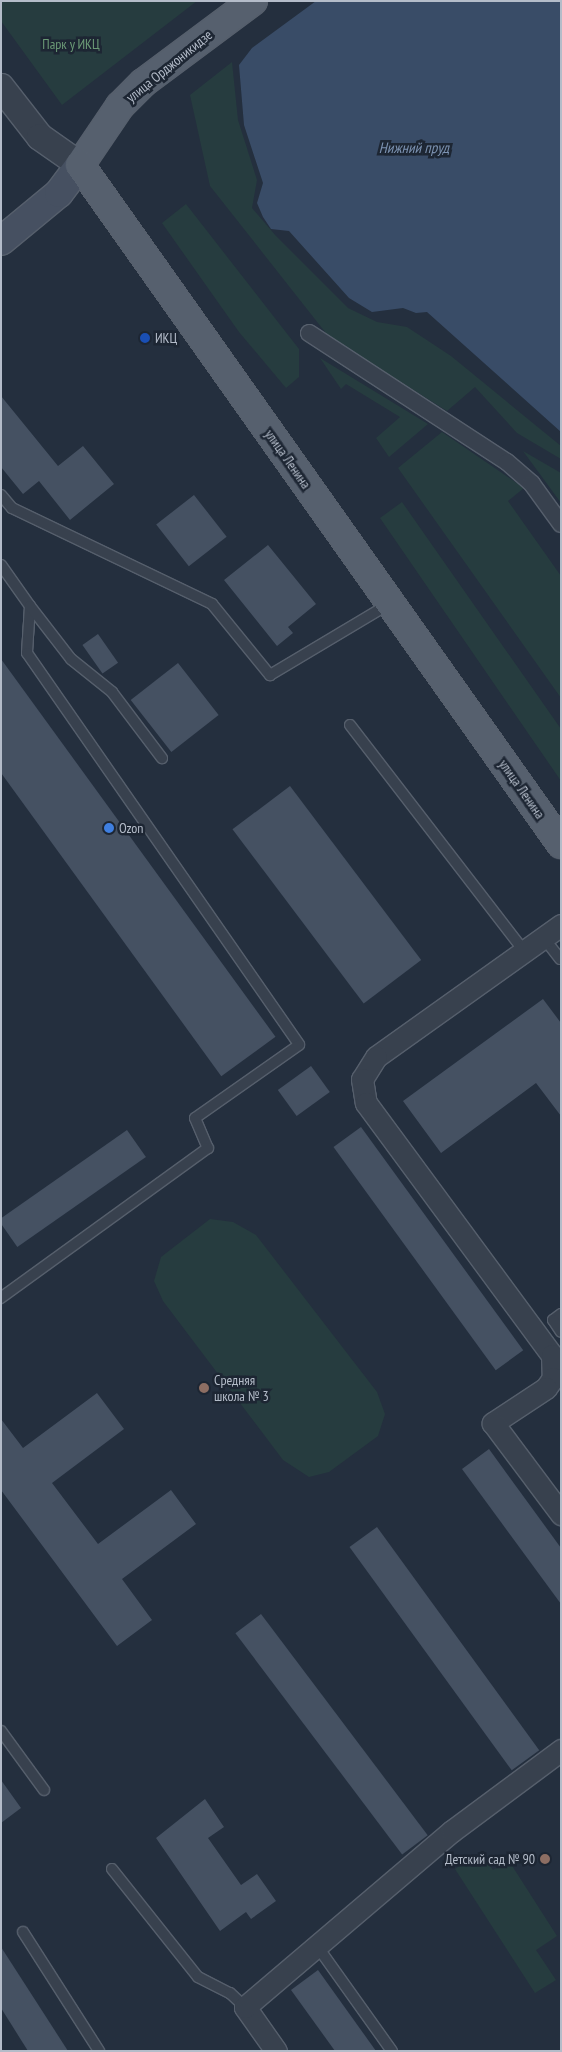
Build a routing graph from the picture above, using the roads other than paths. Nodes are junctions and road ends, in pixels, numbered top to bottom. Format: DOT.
graph roads {
  1 [pos="253,1"];
  2 [pos="1,87"];
  3 [pos="80,165"];
  4 [pos="1,241"];
  5 [pos="309,333"];
  6 [pos="1,495"];
  7 [pos="561,524"];
  8 [pos="1,565"];
  9 [pos="390,603"];
  10 [pos="30,606"];
  11 [pos="350,725"];
  12 [pos="162,758"];
  13 [pos="561,844"];
  14 [pos="561,925"];
  15 [pos="542,937"];
  16 [pos="523,950"];
  17 [pos="560,959"];
  18 [pos="1,1298"];
  19 [pos="561,1314"];
  20 [pos="561,1332"];
  21 [pos="557,1379"];
  22 [pos="561,1514"];
  23 [pos="1,1731"];
  24 [pos="561,1750"];
  25 [pos="44,1790"];
  26 [pos="112,1869"];
  27 [pos="23,1932"];
  28 [pos="317,1946"];
  29 [pos="246,2007"];
  30 [pos="99,2051"];
  31 [pos="276,2051"];
  32 [pos="392,2051"];
  1 -- 3 [label="main road, улица Орджоникидзе"];
  2 -- 3 [label="street, улица Ленина"];
  3 -- 4 [label="main road"];
  3 -- 9 [label="main road, улица Ленина"];
  5 -- 7 [label="street"];
  6 -- 9 [label="lane"];
  8 -- 10 [label="lane"];
  9 -- 13 [label="main road, улица Ленина"];
  10 -- 12 [label="lane"];
  10 -- 18 [label="lane"];
  11 -- 16 [label="lane"];
  14 -- 15 [label="street"];
  15 -- 16 [label="street"];
  15 -- 17 [label="lane"];
  16 -- 21 [label="street"];
  19 -- 20 [label="lane"];
  21 -- 22 [label="street"];
  23 -- 25 [label="lane"];
  24 -- 28 [label="street"];
  26 -- 29 [label="lane"];
  27 -- 30 [label="lane"];
  28 -- 29 [label="street"];
  28 -- 32 [label="lane"];
  29 -- 31 [label="street"];
}
